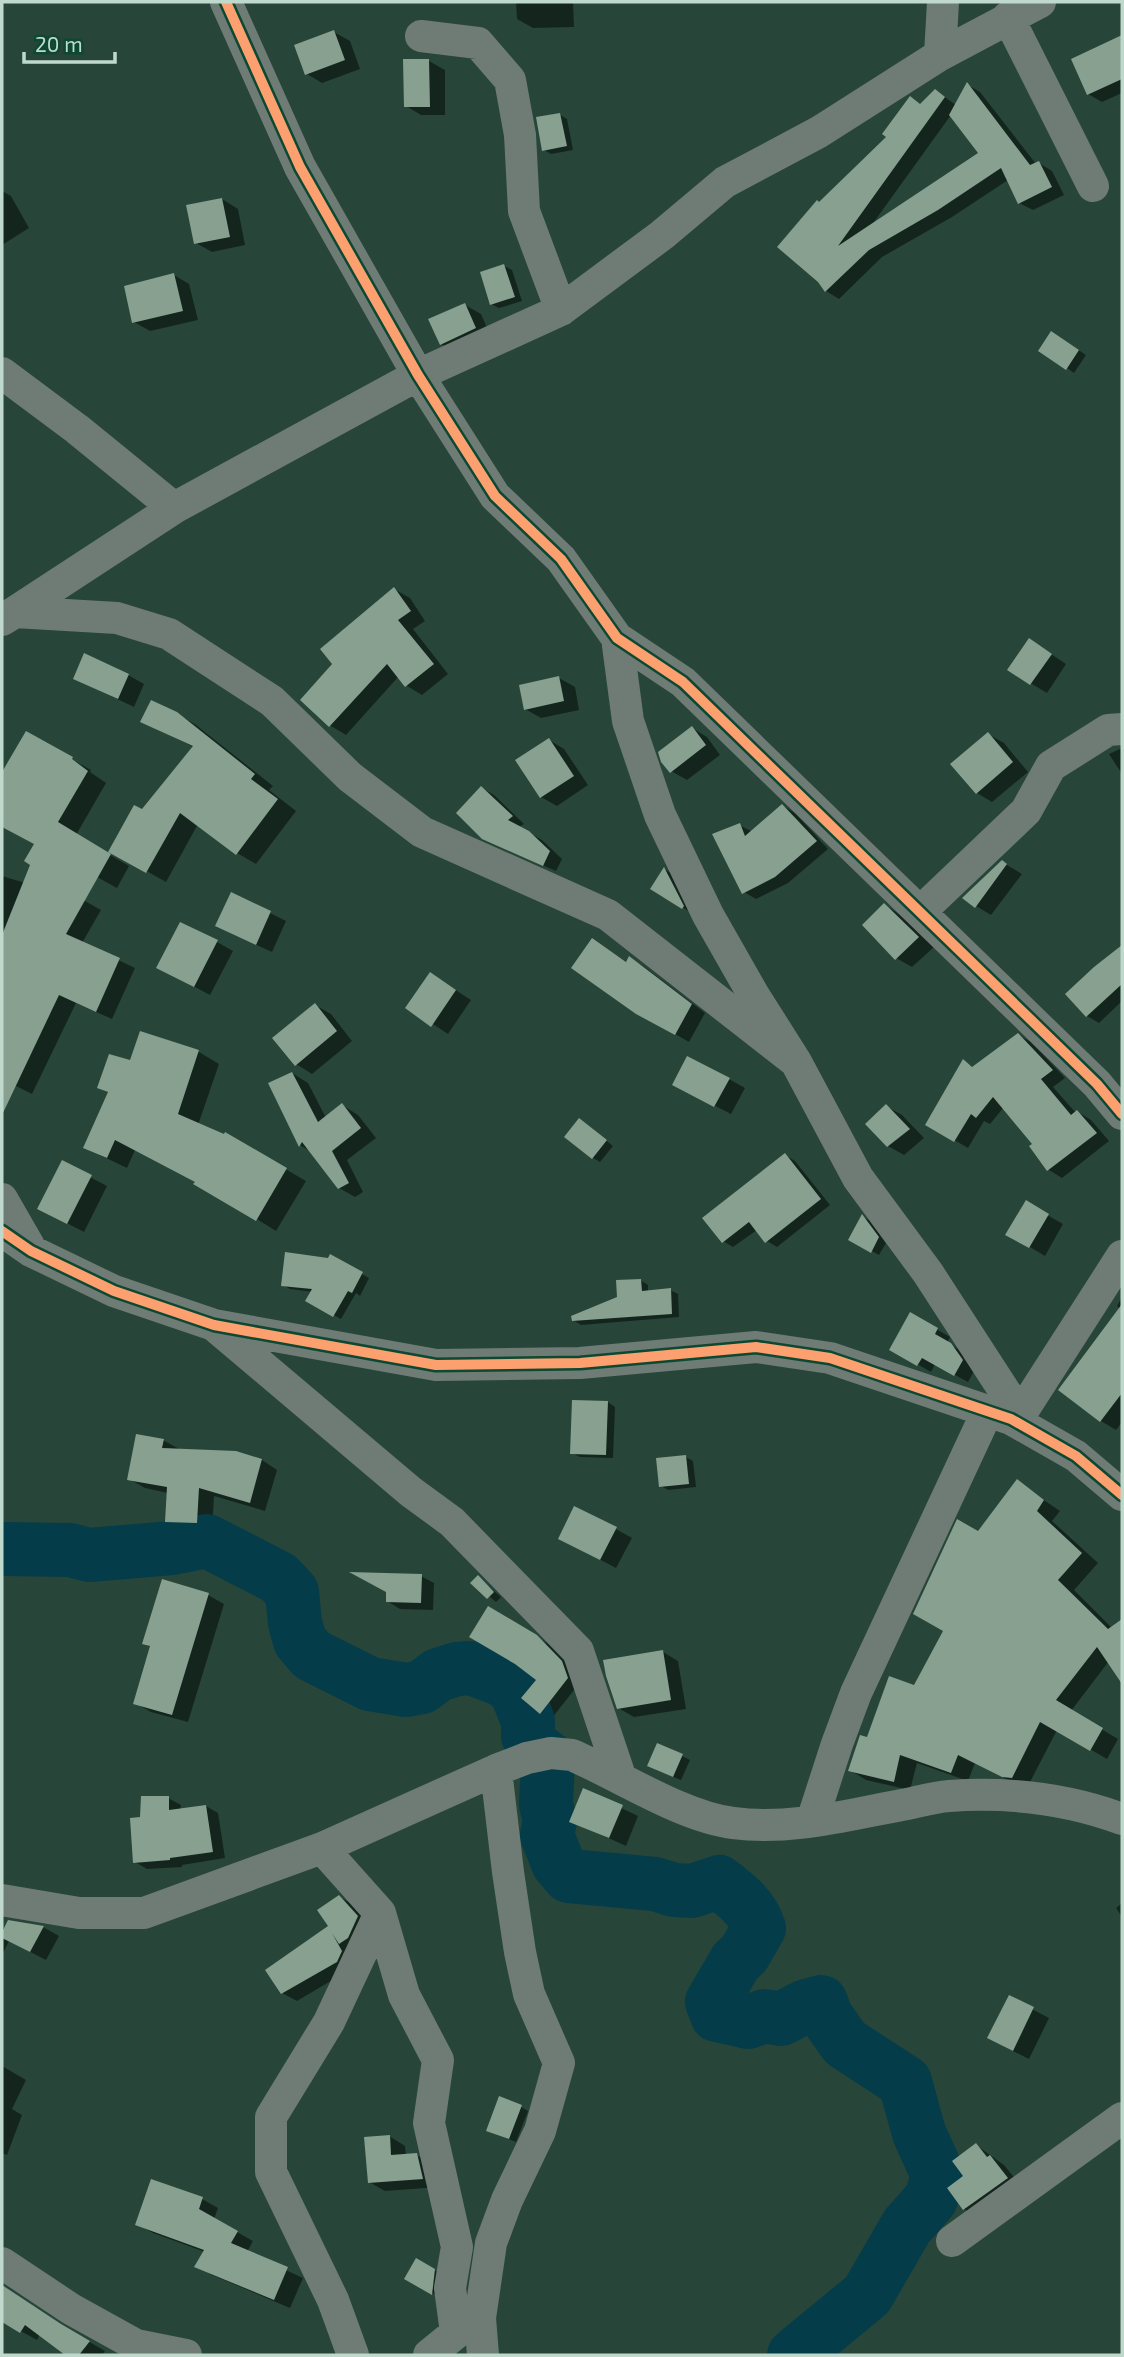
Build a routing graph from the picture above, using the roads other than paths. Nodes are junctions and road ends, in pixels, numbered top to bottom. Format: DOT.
graph roads {
  1 [pos="226,2"];
  2 [pos="943,2"];
  3 [pos="1040,2"];
  4 [pos="1008,17"];
  5 [pos="421,36"];
  6 [pos="940,55"];
  7 [pos="1093,186"];
  8 [pos="561,310"];
  9 [pos="2,373"];
  10 [pos="418,375"];
  11 [pos="174,508"];
  12 [pos="8,616"];
  13 [pos="617,638"];
  14 [pos="1122,729"];
  15 [pos="920,912"];
  16 [pos="796,1062"];
  17 [pos="1122,1114"];
  18 [pos="2,1199"];
  19 [pos="2,1231"];
  20 [pos="32,1251"];
  21 [pos="1122,1256"];
  22 [pos="214,1325"];
  23 [pos="1006,1415"];
  24 [pos="1122,1496"];
  25 [pos="496,1770"];
  26 [pos="621,1779"];
  27 [pos="1122,1819"];
  28 [pos="812,1821"];
  29 [pos="322,1848"];
  30 [pos="2,1899"];
  31 [pos="380,1913"];
  32 [pos="1122,2118"];
  33 [pos="951,2241"];
  34 [pos="2,2263"];
  35 [pos="186,2355"];
  36 [pos="353,2355"];
  37 [pos="429,2355"];
  38 [pos="482,2355"];
  1 -- 10 [label="street"];
  2 -- 6 [label="street"];
  3 -- 4 [label="street"];
  4 -- 6 [label="street"];
  4 -- 7 [label="street"];
  5 -- 8 [label="street"];
  6 -- 8 [label="street"];
  8 -- 10 [label="street"];
  9 -- 11 [label="street"];
  10 -- 11 [label="street"];
  10 -- 13 [label="street"];
  11 -- 12 [label="street"];
  12 -- 16 [label="street"];
  13 -- 15 [label="street"];
  13 -- 16 [label="street"];
  14 -- 15 [label="street"];
  15 -- 17 [label="street"];
  16 -- 23 [label="street"];
  18 -- 20 [label="street"];
  19 -- 20 [label="street"];
  20 -- 22 [label="street"];
  21 -- 23 [label="street"];
  22 -- 23 [label="street"];
  22 -- 26 [label="street"];
  23 -- 24 [label="street"];
  23 -- 28 [label="street"];
  25 -- 26 [label="street"];
  25 -- 29 [label="street"];
  25 -- 38 [label="street"];
  26 -- 28 [label="street"];
  27 -- 28 [label="street"];
  29 -- 30 [label="street"];
  29 -- 31 [label="street"];
  31 -- 36 [label="street"];
  31 -- 37 [label="street"];
  32 -- 33 [label="street"];
  34 -- 35 [label="street"];
}
